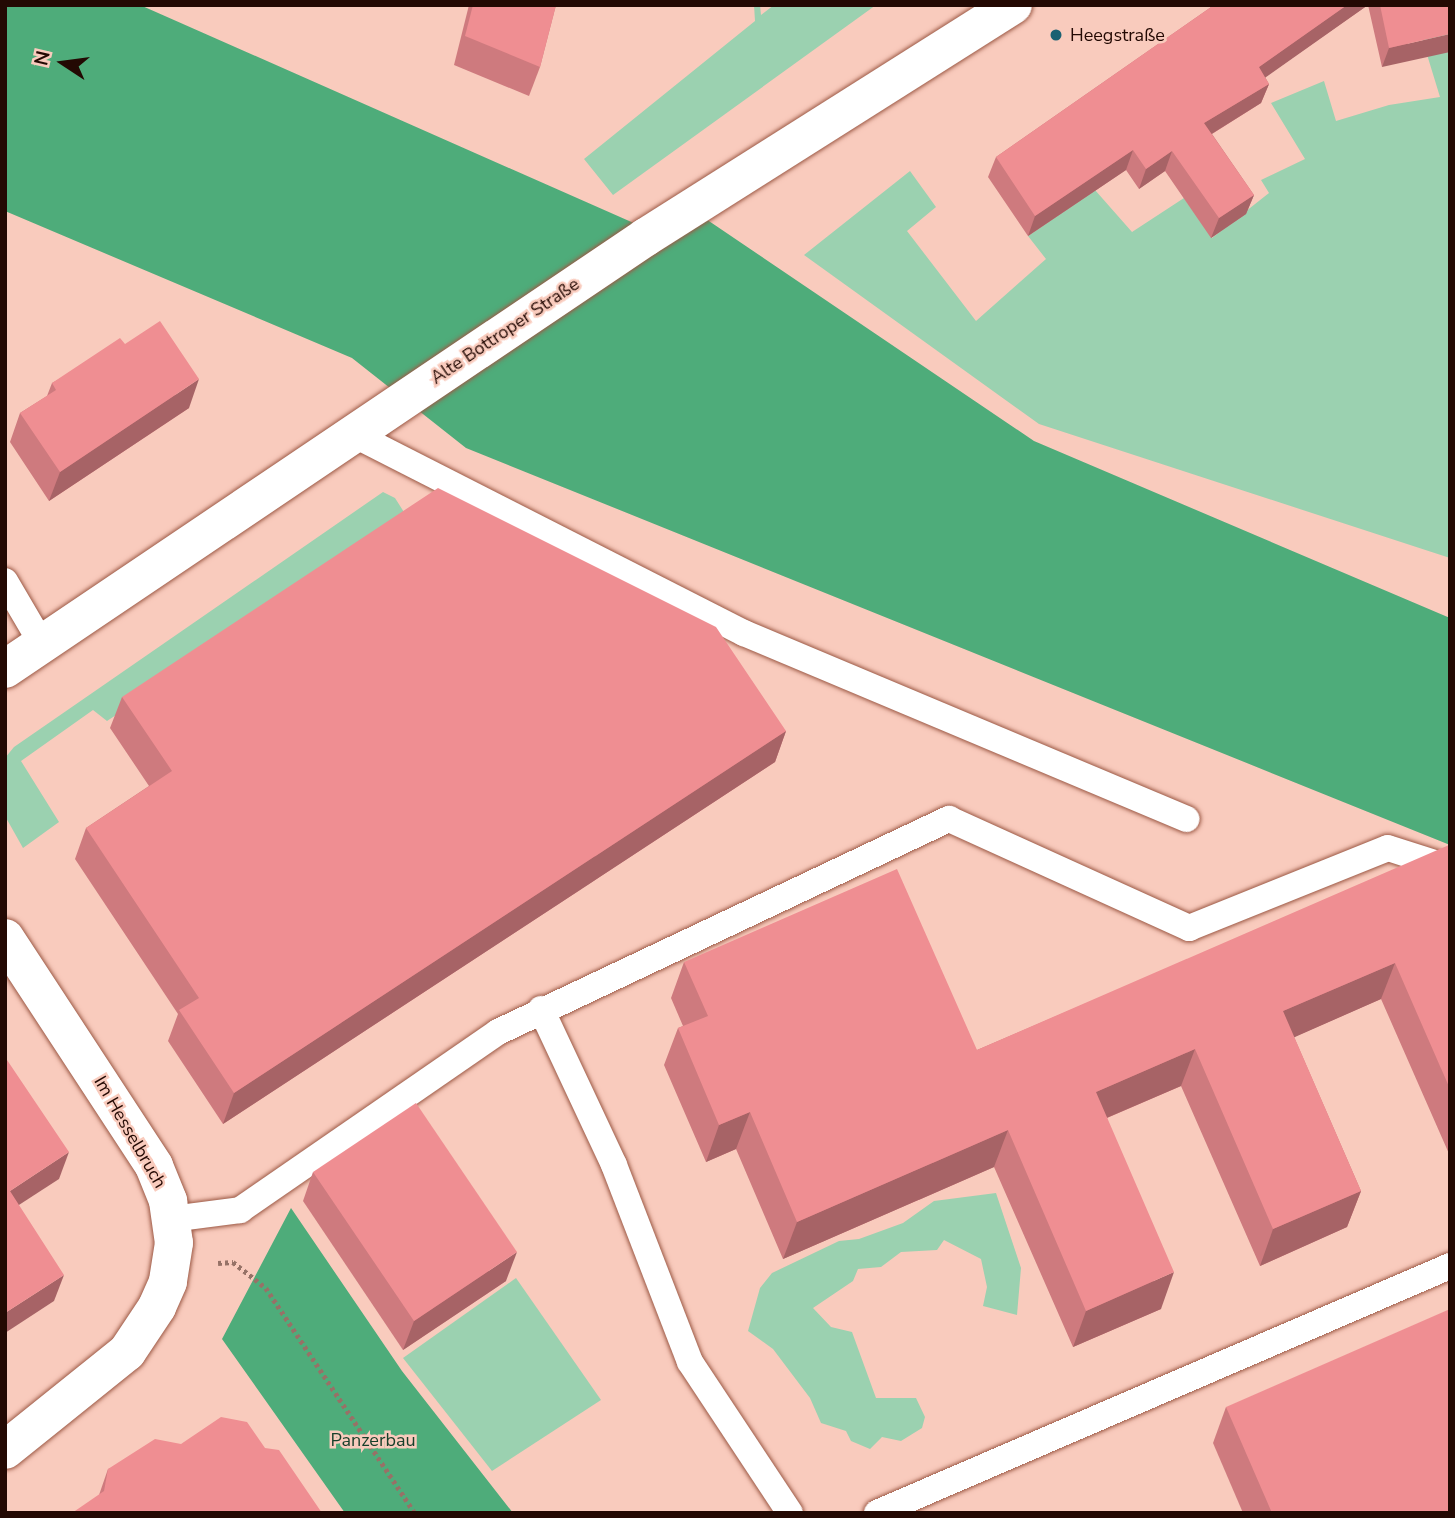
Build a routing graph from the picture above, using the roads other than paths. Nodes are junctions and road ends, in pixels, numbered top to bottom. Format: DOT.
graph roads {
  1 [pos="1013,5"];
  2 [pos="353,434"];
  3 [pos="5,581"];
  4 [pos="42,644"];
  5 [pos="5,669"];
  6 [pos="1187,819"];
  7 [pos="1450,868"];
  8 [pos="5,938"];
  9 [pos="541,1009"];
  10 [pos="172,1219"];
  11 [pos="1450,1266"];
  12 [pos="5,1450"];
  13 [pos="790,1513"];
  14 [pos="877,1513"];
  1 -- 2 [label="street, Alte Bottroper Straße"];
  2 -- 4 [label="street, Alte Bottroper Straße"];
  2 -- 6 [label="lane"];
  3 -- 4 [label="lane"];
  4 -- 5 [label="street, Alte Bottroper Straße"];
  7 -- 9 [label="lane"];
  8 -- 10 [label="street, Im Hesselbruch"];
  9 -- 10 [label="lane"];
  9 -- 13 [label="lane"];
  10 -- 12 [label="street, Im Hesselbruch"];
  11 -- 14 [label="lane"];
}
